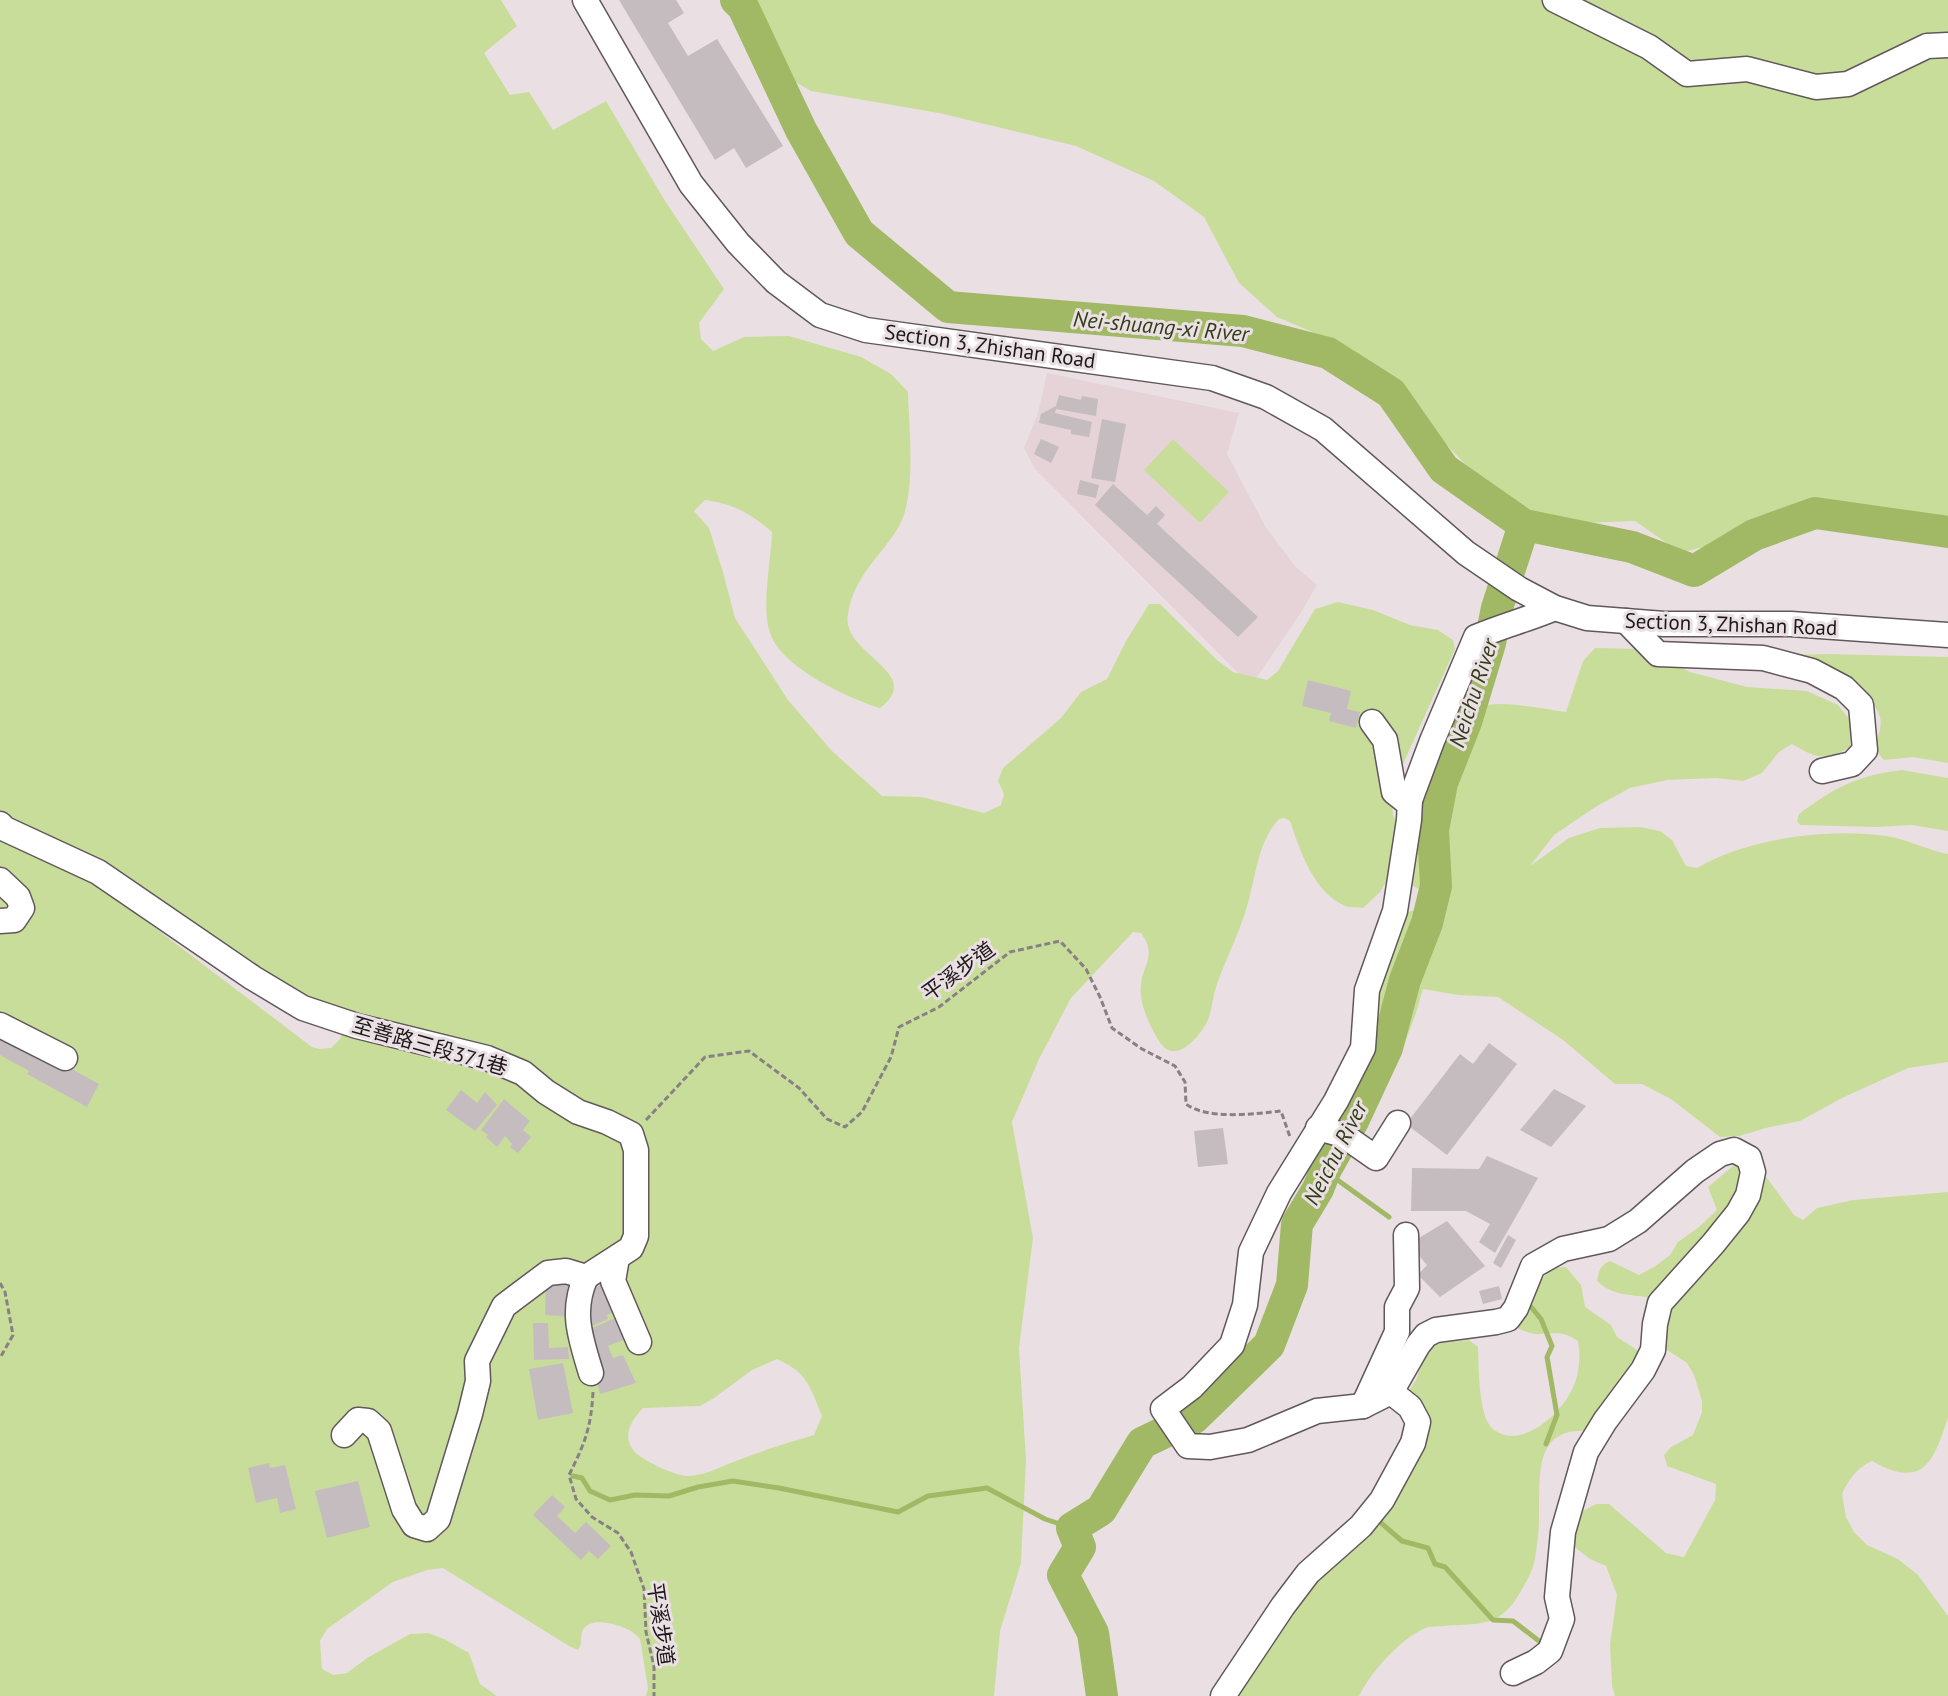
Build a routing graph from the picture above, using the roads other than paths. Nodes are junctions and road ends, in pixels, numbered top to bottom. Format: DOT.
graph roads {
  1 [pos="585,0"];
  2 [pos="1555,0"];
  3 [pos="1948,45"];
  4 [pos="1555,608"];
  5 [pos="1626,621"];
  6 [pos="1948,635"];
  7 [pos="1372,722"];
  8 [pos="1822,771"];
  9 [pos="1410,800"];
  10 [pos="0,824"];
  11 [pos="0,880"];
  12 [pos="0,921"];
  13 [pos="0,1025"];
  14 [pos="65,1058"];
  15 [pos="1398,1123"];
  16 [pos="1318,1128"];
  17 [pos="1406,1235"];
  18 [pos="617,1258"];
  19 [pos="586,1277"];
  20 [pos="639,1342"];
  21 [pos="591,1373"];
  22 [pos="1391,1392"];
  23 [pos="1363,1406"];
  24 [pos="344,1435"];
  25 [pos="1514,1673"];
  26 [pos="1223,1696"];
  1 -- 4 [label="street, Section 3, Zhishan Road"];
  2 -- 3 [label="street"];
  4 -- 5 [label="street, Section 3, Zhishan Road"];
  4 -- 9 [label="street"];
  5 -- 6 [label="street, Section 3, Zhishan Road"];
  5 -- 8 [label="street"];
  7 -- 9 [label="street"];
  9 -- 16 [label="street"];
  10 -- 18 [label="street, 至善路三段371巷"];
  11 -- 12 [label="street"];
  13 -- 14 [label="street"];
  15 -- 16 [label="street"];
  16 -- 23 [label="street"];
  17 -- 23 [label="street"];
  18 -- 19 [label="street"];
  18 -- 20 [label="street"];
  19 -- 21 [label="street"];
  19 -- 24 [label="street"];
  22 -- 23 [label="street"];
  22 -- 25 [label="street"];
  22 -- 26 [label="street"];
}
